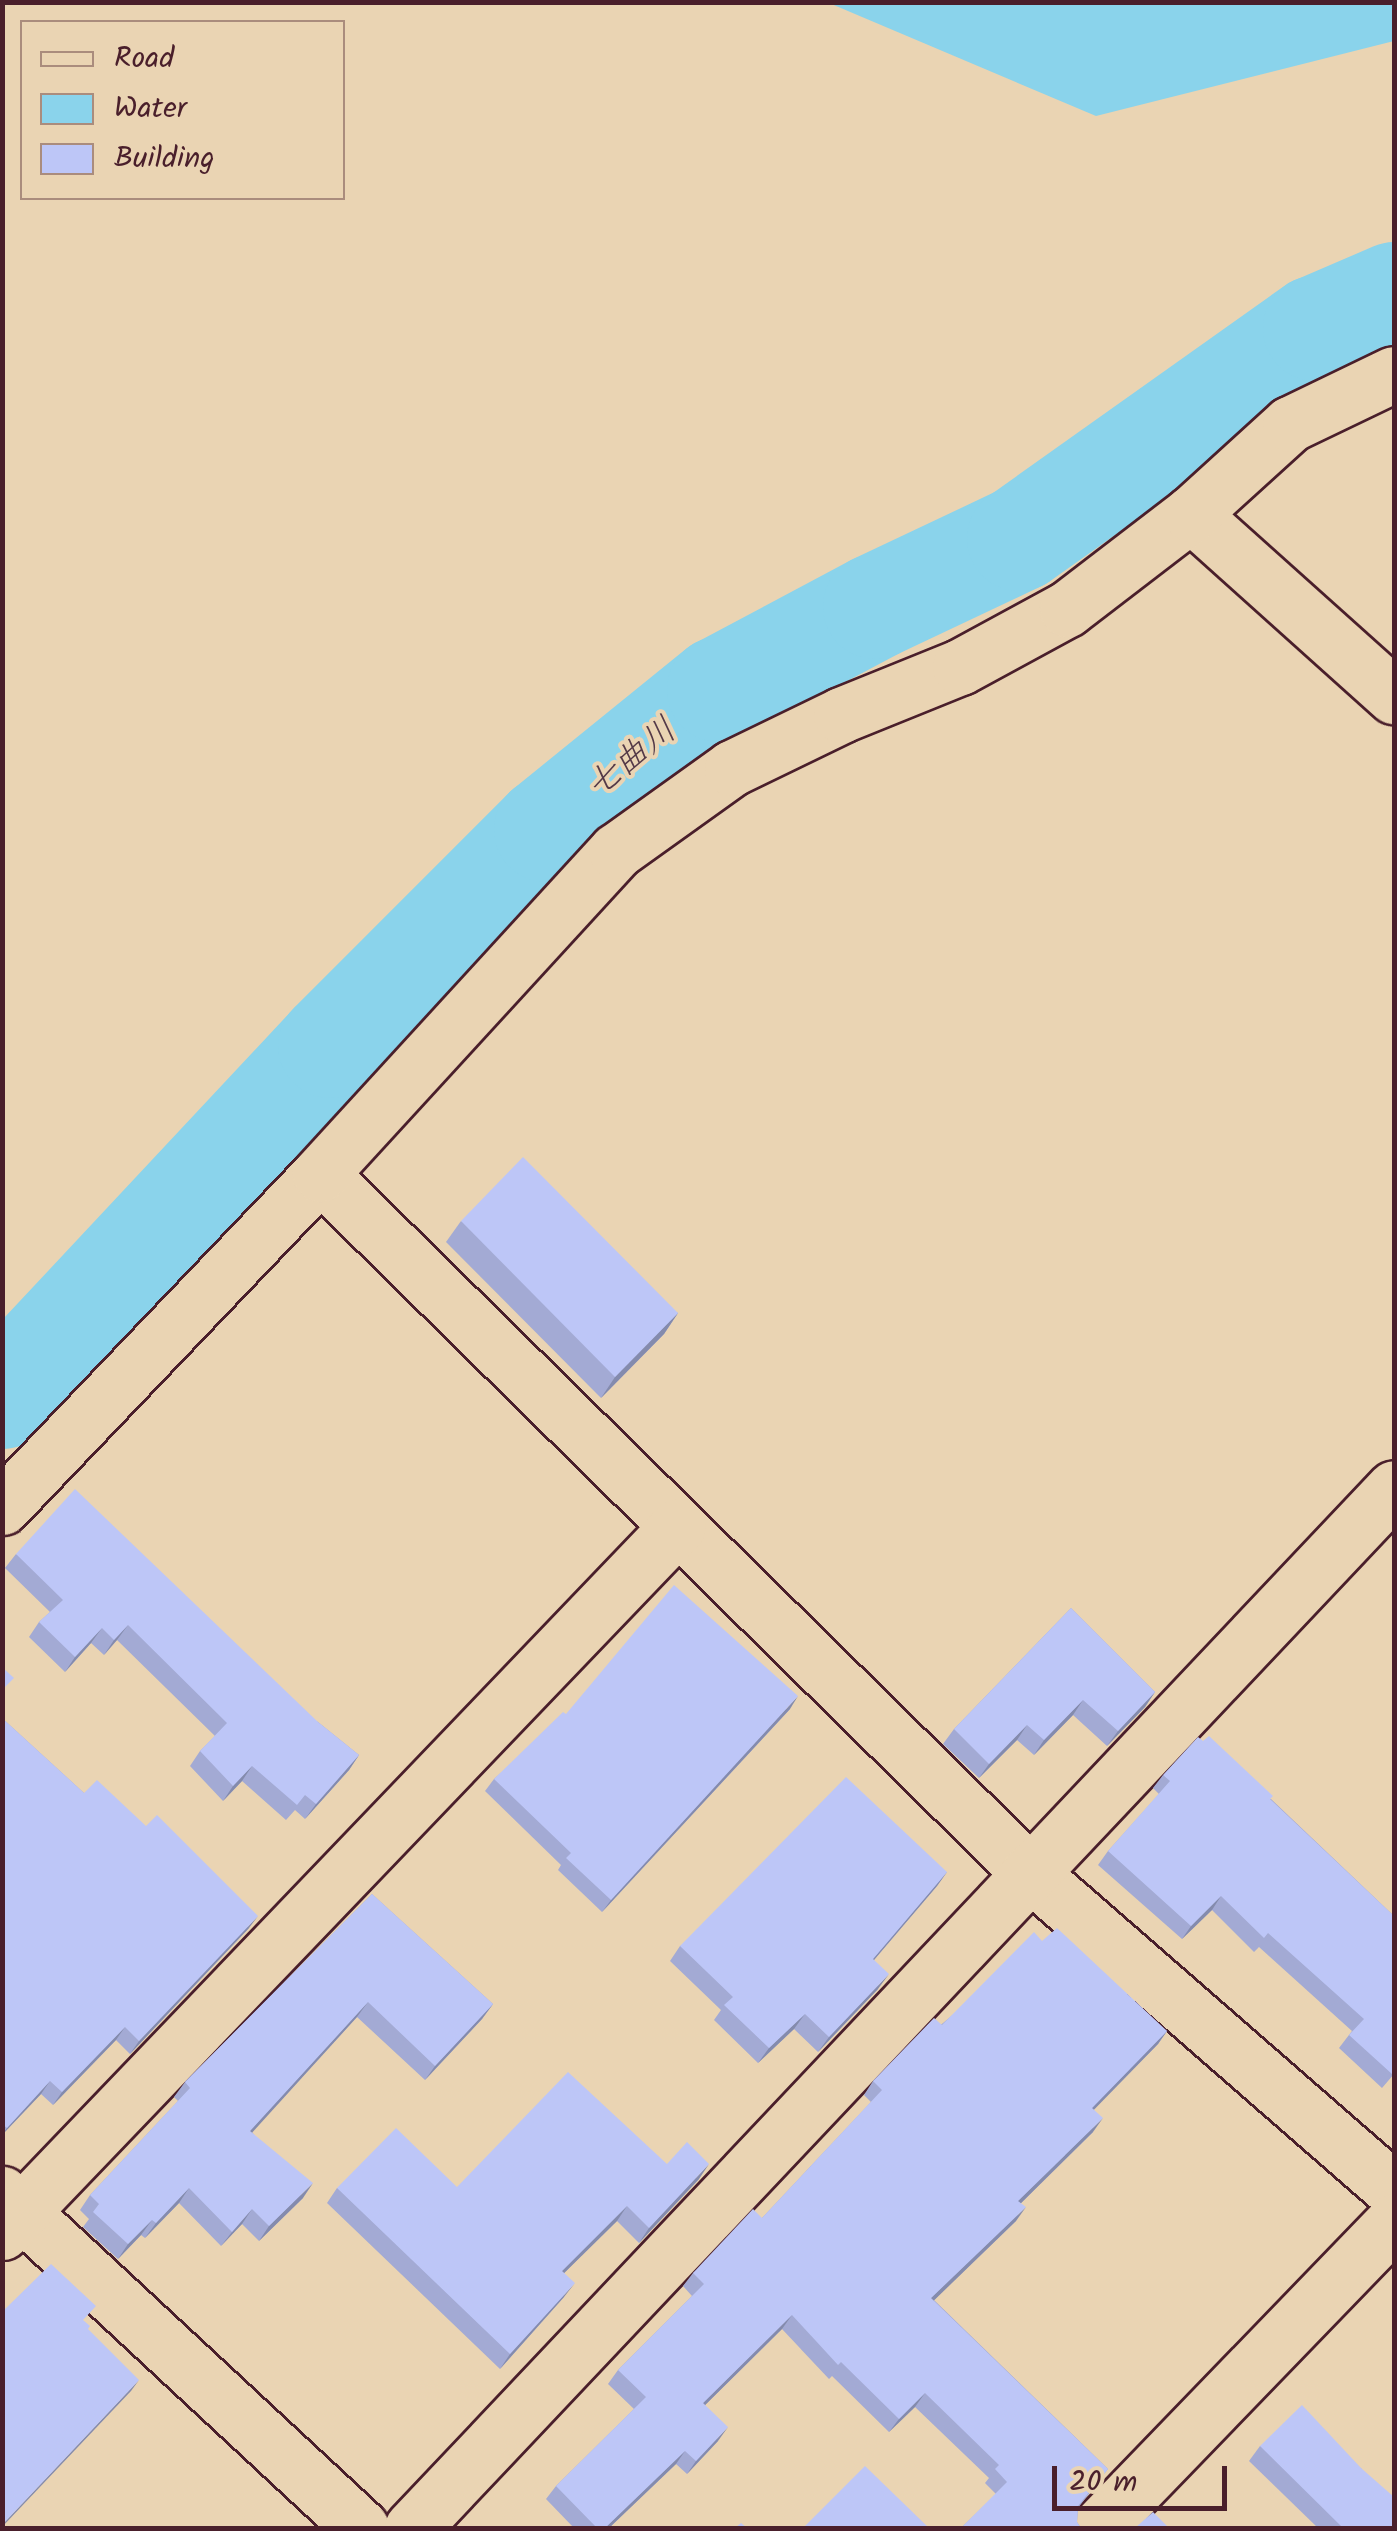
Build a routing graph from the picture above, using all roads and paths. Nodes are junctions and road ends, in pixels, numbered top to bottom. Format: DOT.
graph roads {
  1 [pos="1394,374"];
  2 [pos="1191,514"];
  3 [pos="1394,696"];
  4 [pos="320,1174"];
  5 [pos="1394,1488"];
  6 [pos="2,1507"];
  7 [pos="678,1526"];
  8 [pos="1029,1872"];
  9 [pos="1394,2190"];
  10 [pos="9,2212"];
  11 [pos="1394,2222"];
  12 [pos="362,2528"];
  13 [pos="412,2528"];
  14 [pos="1098,2528"];
  1 -- 2 [label="street"];
  2 -- 3 [label="street"];
  2 -- 4 [label="street"];
  4 -- 6 [label="street"];
  4 -- 7 [label="street"];
  5 -- 8 [label="street"];
  7 -- 8 [label="street"];
  7 -- 10 [label="street"];
  8 -- 9 [label="street"];
  8 -- 13 [label="street"];
  10 -- 12 [label="street"];
  11 -- 14 [label="street"];
}
